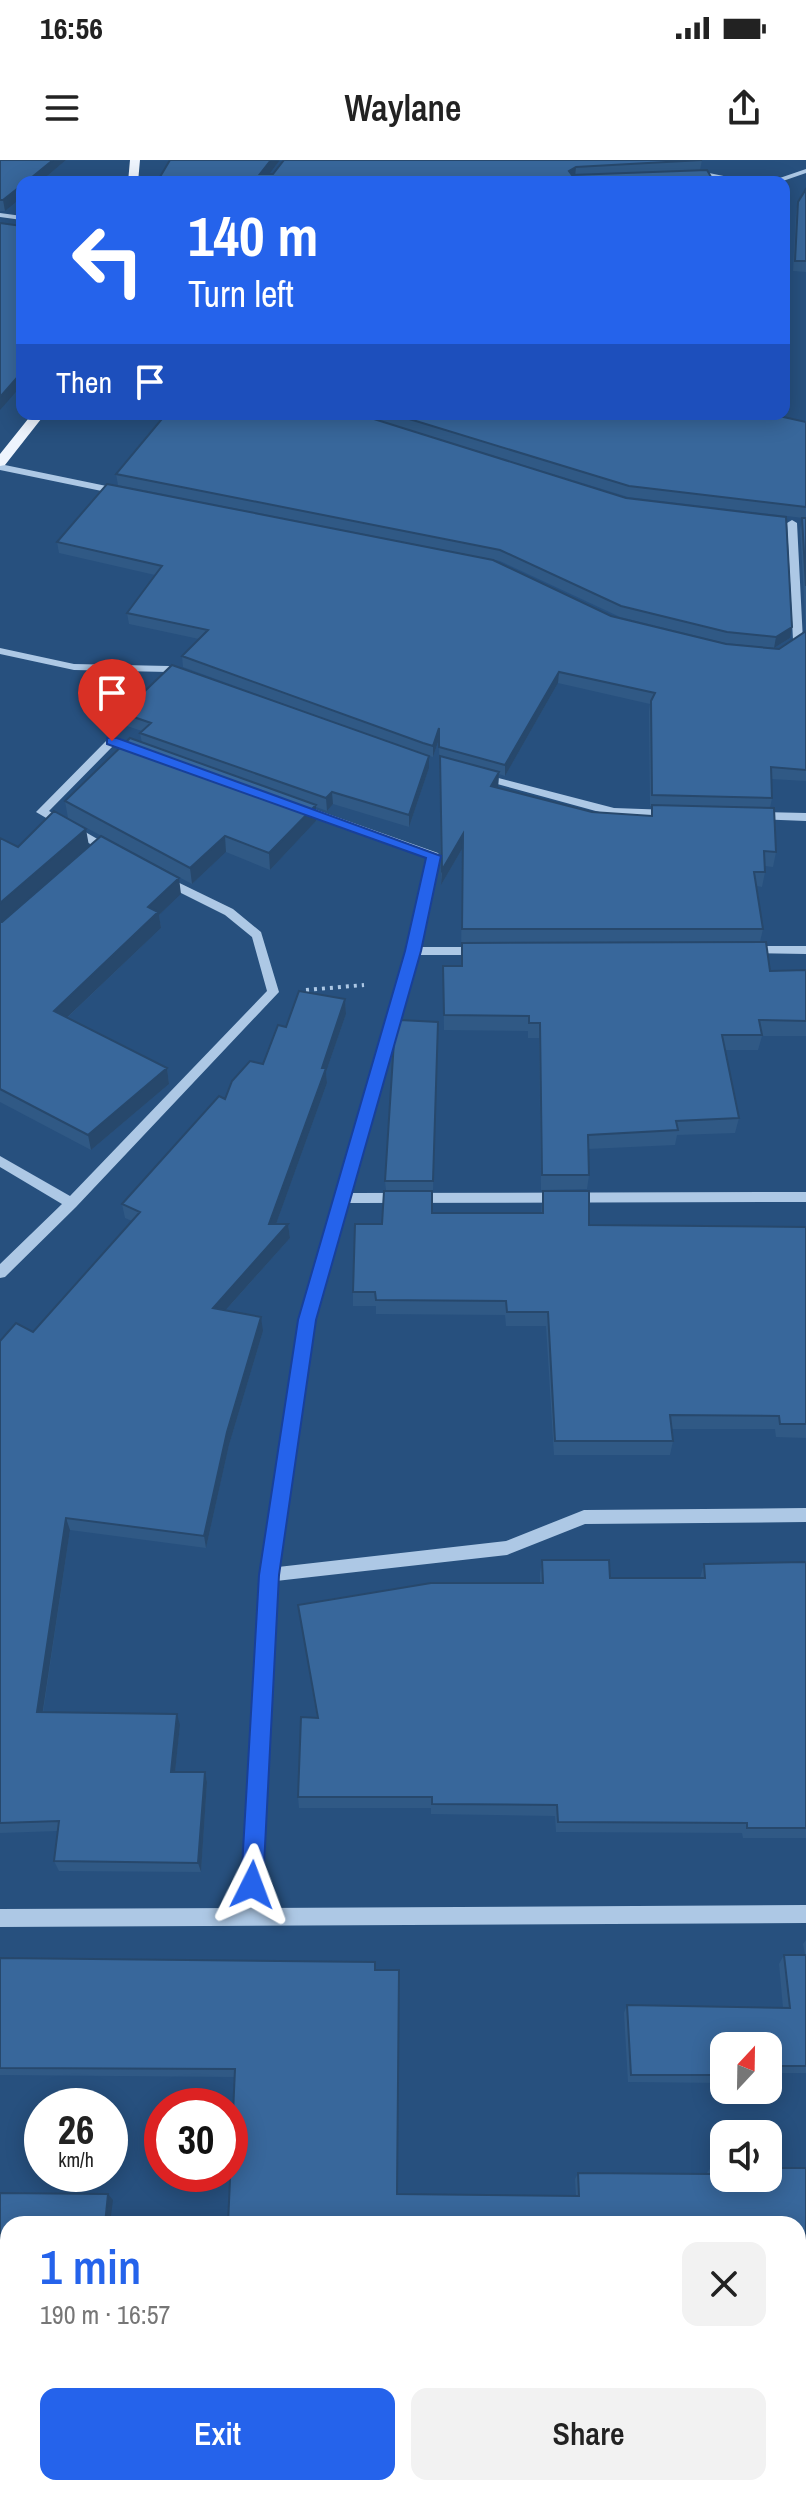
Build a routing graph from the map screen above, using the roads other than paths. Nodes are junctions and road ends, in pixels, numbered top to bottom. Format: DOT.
graph roads {
  1 [pos="679,176"];
  2 [pos="714,176"];
  3 [pos="34,420"];
  4 [pos="0,464"];
  5 [pos="135,494"];
  6 [pos="777,521"];
  7 [pos="792,523"];
  8 [pos="806,524"];
  9 [pos="0,651"];
  10 [pos="777,654"];
  11 [pos="198,680"];
  12 [pos="156,757"];
  13 [pos="464,771"];
  14 [pos="287,804"];
  15 [pos="678,814"];
  16 [pos="742,816"];
  17 [pos="806,817"];
  18 [pos="100,846"];
  19 [pos="89,856"];
  20 [pos="126,859"];
  21 [pos="152,873"];
  22 [pos="743,950"];
  23 [pos="806,950"];
  24 [pos="413,951"];
  25 [pos="491,951"];
  26 [pos="0,1161"];
  27 [pos="806,1197"];
  28 [pos="342,1198"];
  29 [pos="71,1203"];
  30 [pos="0,1273"];
  31 [pos="806,1515"];
  32 [pos="269,1575"];
  33 [pos="806,1914"];
  34 [pos="251,1916"];
  35 [pos="0,1918"];
  1 -- 2 [label="street"];
  3 -- 4 [label="main road"];
  4 -- 5 [label="street"];
  6 -- 7 [label="street"];
  7 -- 8 [label="street"];
  7 -- 10 [label="street"];
  9 -- 11 [label="street"];
  12 -- 18 [label="street"];
  13 -- 15 [label="street"];
  14 -- 24 [label="street"];
  16 -- 17 [label="street"];
  18 -- 19 [label="street"];
  18 -- 20 [label="street"];
  21 -- 29 [label="street"];
  22 -- 23 [label="street"];
  24 -- 25 [label="street"];
  24 -- 28 [label="street"];
  26 -- 29 [label="street"];
  27 -- 28 [label="street"];
  28 -- 32 [label="street"];
  29 -- 30 [label="street"];
  31 -- 32 [label="street"];
  32 -- 34 [label="street"];
  33 -- 34 [label="street"];
  34 -- 35 [label="street"];
}
